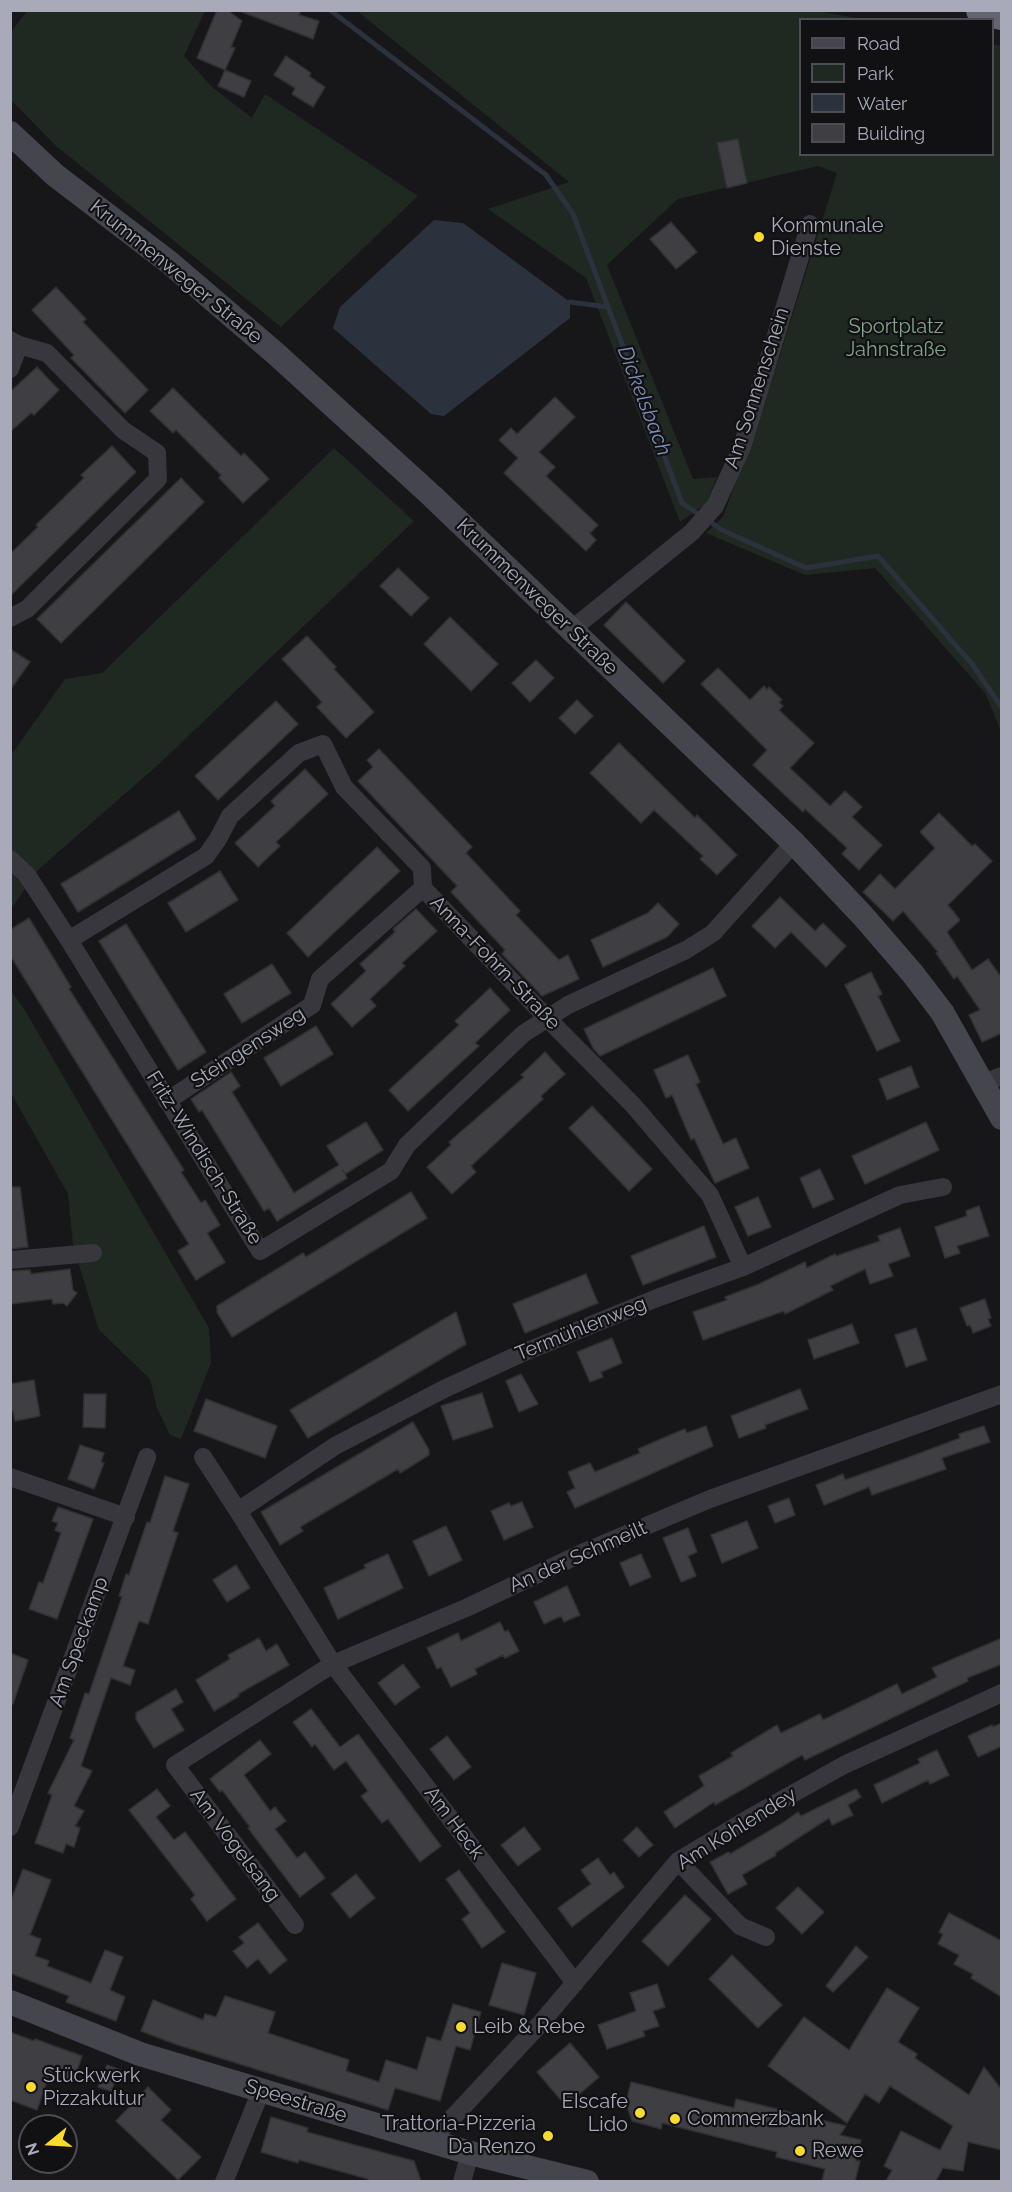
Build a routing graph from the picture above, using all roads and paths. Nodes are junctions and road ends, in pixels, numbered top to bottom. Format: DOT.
graph roads {
  1 [pos="982,10"];
  2 [pos="1002,15"];
  3 [pos="10,133"];
  4 [pos="810,225"];
  5 [pos="15,342"];
  6 [pos="10,369"];
  7 [pos="10,618"];
  8 [pos="571,630"];
  9 [pos="794,843"];
  10 [pos="10,859"];
  11 [pos="423,888"];
  12 [pos="69,940"];
  13 [pos="547,1018"];
  14 [pos="992,1080"];
  15 [pos="167,1101"];
  16 [pos="1001,1113"];
  17 [pos="943,1187"];
  18 [pos="93,1252"];
  19 [pos="10,1260"];
  20 [pos="743,1267"];
  21 [pos="1002,1394"];
  22 [pos="147,1457"];
  23 [pos="203,1457"];
  24 [pos="10,1477"];
  25 [pos="238,1511"];
  26 [pos="126,1517"];
  27 [pos="333,1664"];
  28 [pos="1002,1693"];
  29 [pos="175,1765"];
  30 [pos="10,1827"];
  31 [pos="678,1861"];
  32 [pos="295,1925"];
  33 [pos="766,1937"];
  34 [pos="575,1983"];
  35 [pos="10,2002"];
  36 [pos="261,2091"];
  37 [pos="430,2142"];
  38 [pos="470,2153"];
  39 [pos="224,2181"];
  40 [pos="462,2181"];
  41 [pos="587,2181"];
  1 -- 2 [label="highway"];
  3 -- 8 [label="main road, Krummenweger Straße"];
  4 -- 8 [label="street, Am Sonnenschein"];
  5 -- 6 [label="street"];
  5 -- 7 [label="street"];
  8 -- 9 [label="main road, Krummenweger Straße"];
  9 -- 13 [label="street, Fritz-Windisch-Straße"];
  9 -- 14 [label="main road, Krummenweger Straße"];
  10 -- 12 [label="street, Fritz-Windisch-Straße"];
  11 -- 12 [label="street, Anna-Fohrn-Straße"];
  11 -- 13 [label="street, Anna-Fohrn-Straße"];
  11 -- 15 [label="street, Steingensweg"];
  12 -- 15 [label="street, Fritz-Windisch-Straße"];
  13 -- 15 [label="street, Fritz-Windisch-Straße"];
  13 -- 20 [label="street, Anna-Fohrn-Straße"];
  14 -- 16 [label="main road, Krummenweger Straße"];
  17 -- 20 [label="street, Termühlenweg"];
  18 -- 19 [label="street"];
  20 -- 25 [label="street, Termühlenweg"];
  21 -- 27 [label="street, An der Schmeilt"];
  22 -- 26 [label="street, Am Speckamp"];
  23 -- 25 [label="street"];
  24 -- 26 [label="street"];
  25 -- 27 [label="street"];
  26 -- 30 [label="street, Am Speckamp"];
  27 -- 29 [label="street, An der Schmeilt"];
  27 -- 34 [label="street, Am Heck"];
  28 -- 31 [label="street, Am Kohlendey"];
  29 -- 32 [label="street, Am Vogelsang"];
  31 -- 33 [label="street"];
  31 -- 34 [label="street, Am Kohlendey"];
  34 -- 37 [label="street, Am Kohlendey"];
  35 -- 36 [label="main road, Speestraße"];
  36 -- 37 [label="main road, Speestraße"];
  36 -- 39 [label="street"];
  37 -- 38 [label="main road, Speestraße"];
  38 -- 40 [label="street"];
  38 -- 41 [label="main road, Speestraße"];
}
